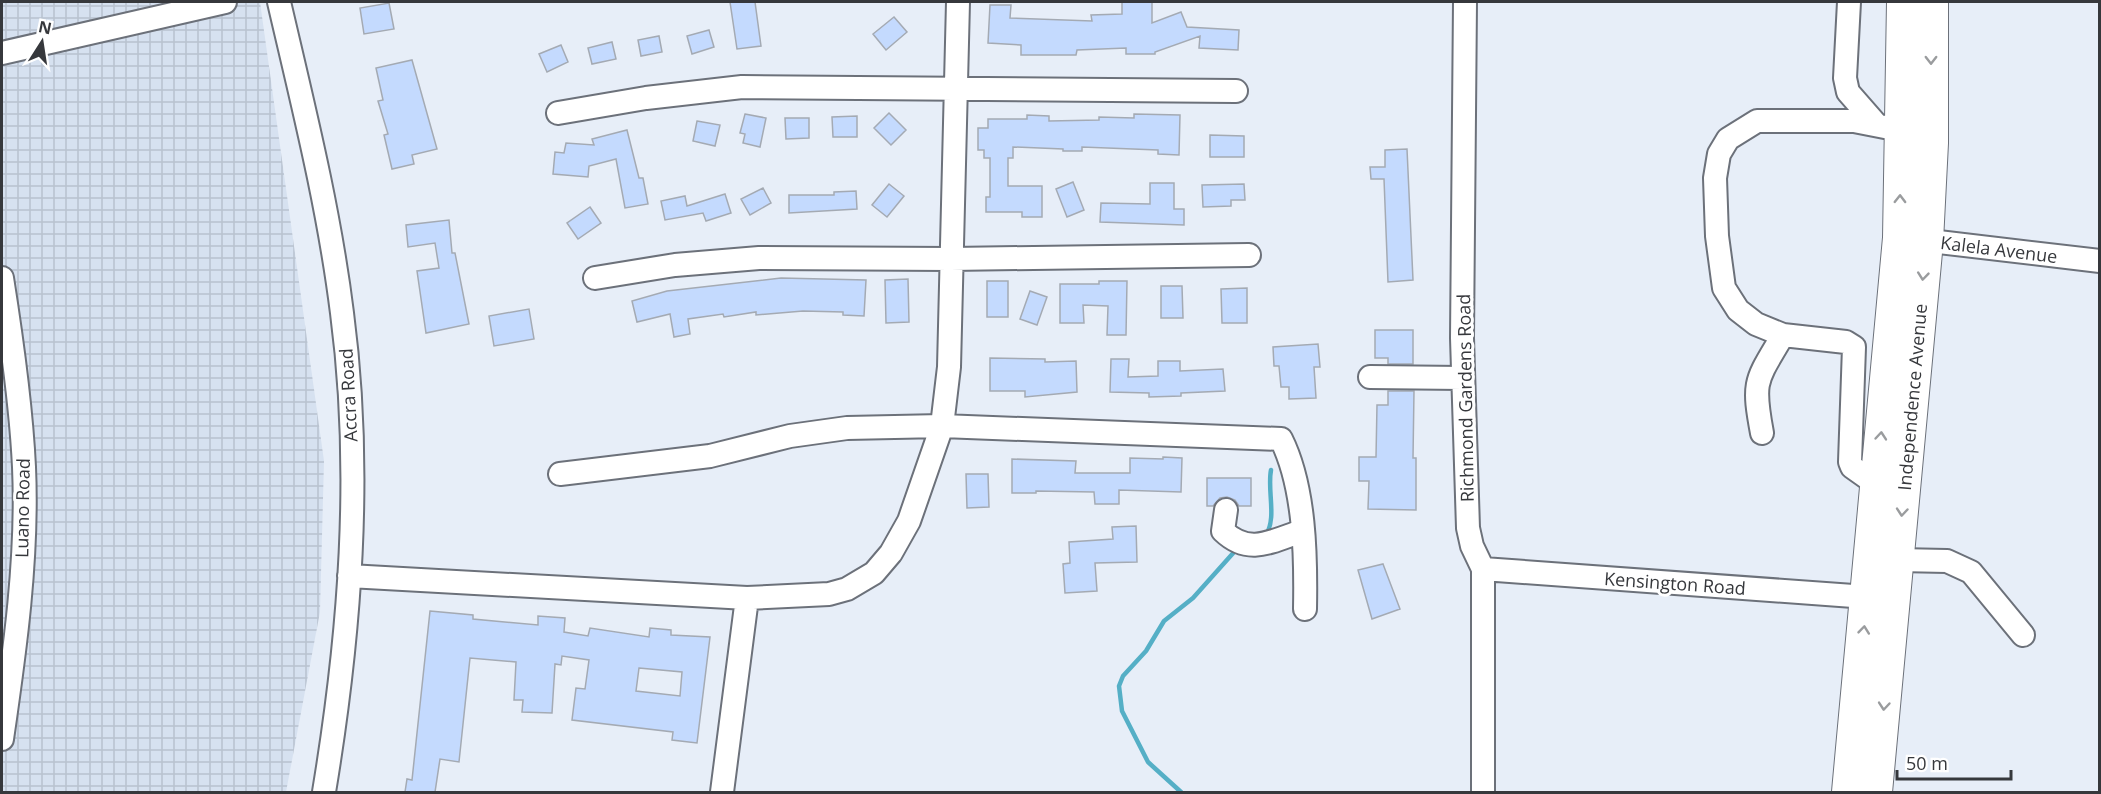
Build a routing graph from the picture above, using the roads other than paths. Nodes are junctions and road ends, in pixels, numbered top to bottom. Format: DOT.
graph roads {
  1 [pos="225,2"];
  2 [pos="279,2"];
  3 [pos="958,2"];
  4 [pos="1465,2"];
  5 [pos="1848,2"];
  6 [pos="1903,2"];
  7 [pos="1932,2"];
  8 [pos="2,53"];
  9 [pos="958,87"];
  10 [pos="1236,91"];
  11 [pos="558,113"];
  12 [pos="1888,127"];
  13 [pos="1913,239"];
  14 [pos="1249,255"];
  15 [pos="951,259"];
  16 [pos="2100,261"];
  17 [pos="2,278"];
  18 [pos="596,278"];
  19 [pos="1783,335"];
  20 [pos="1371,377"];
  21 [pos="1462,378"];
  22 [pos="942,426"];
  23 [pos="1762,433"];
  24 [pos="560,474"];
  25 [pos="1876,484"];
  26 [pos="1226,510"];
  27 [pos="1302,531"];
  28 [pos="1898,560"];
  29 [pos="1483,569"];
  30 [pos="349,576"];
  31 [pos="747,597"];
  32 [pos="1868,597"];
  33 [pos="1305,609"];
  34 [pos="2023,635"];
  35 [pos="2,739"];
  36 [pos="324,792"];
  37 [pos="722,792"];
  38 [pos="1483,792"];
  39 [pos="1848,792"];
  40 [pos="1876,792"];
  1 -- 8 [label="street"];
  2 -- 30 [label="street, Accra Road"];
  3 -- 9 [label="street"];
  4 -- 21 [label="street, Richmond Gardens Road"];
  5 -- 12 [label="street"];
  6 -- 12 [label="highway, Independence Avenue"];
  7 -- 13 [label="highway, Independence Avenue, one-way"];
  9 -- 10 [label="street"];
  9 -- 11 [label="street"];
  9 -- 15 [label="street"];
  13 -- 12 [label="highway, Independence Avenue, one-way"];
  12 -- 19 [label="street"];
  13 -- 16 [label="street, Kalela Avenue"];
  25 -- 13 [label="highway, Independence Avenue, one-way"];
  13 -- 28 [label="highway, Independence Avenue, one-way"];
  14 -- 15 [label="street"];
  15 -- 18 [label="street"];
  15 -- 22 [label="street"];
  17 -- 35 [label="street, Luano Road"];
  19 -- 23 [label="street"];
  19 -- 25 [label="street"];
  20 -- 21 [label="street"];
  21 -- 29 [label="street, Richmond Gardens Road"];
  22 -- 24 [label="street"];
  22 -- 27 [label="street"];
  22 -- 31 [label="street"];
  25 -- 32 [label="highway, Independence Avenue"];
  26 -- 27 [label="street"];
  27 -- 33 [label="street"];
  28 -- 34 [label="street"];
  28 -- 40 [label="highway, Independence Avenue, one-way"];
  29 -- 32 [label="street, Kensington Road"];
  29 -- 38 [label="street, Richmond Gardens Road"];
  30 -- 31 [label="street"];
  30 -- 36 [label="street, Accra Road"];
  31 -- 37 [label="street"];
  39 -- 32 [label="highway, Independence Avenue, one-way"];
}
